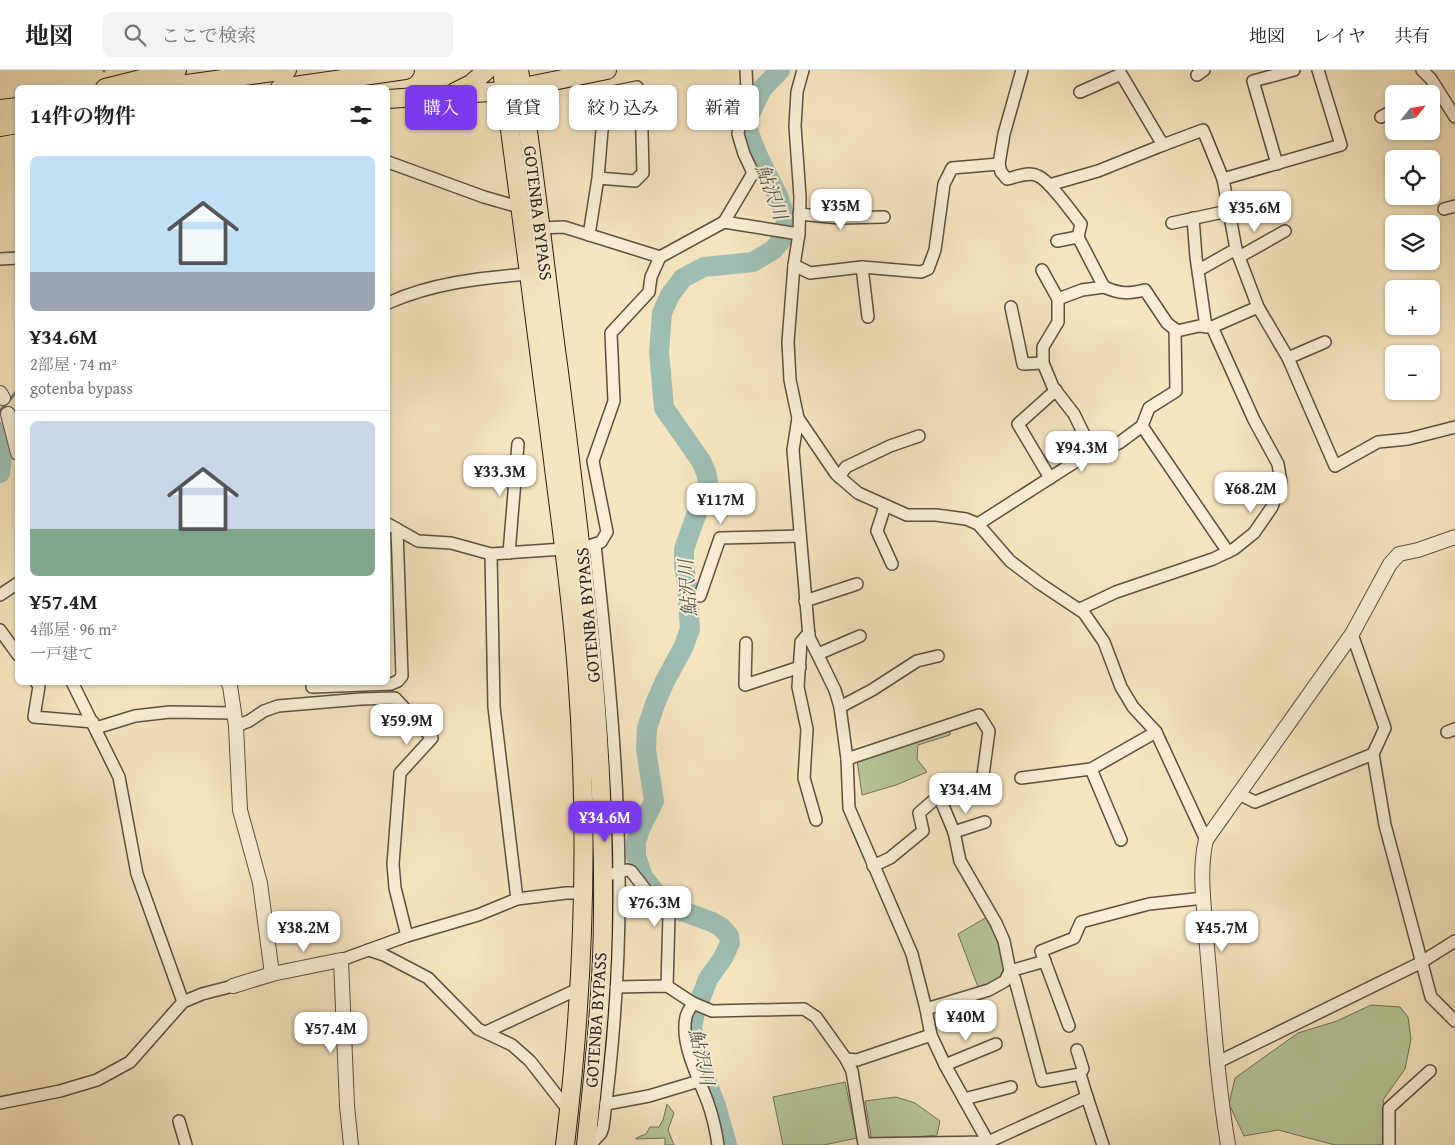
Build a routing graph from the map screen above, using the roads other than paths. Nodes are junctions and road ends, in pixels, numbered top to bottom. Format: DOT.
graph roads {
  1 [pos="177,70"];
  2 [pos="287,70"];
  3 [pos="405,70"];
  4 [pos="487,70"];
  5 [pos="568,70"];
  6 [pos="584,70"];
  7 [pos="607,70"];
  8 [pos="746,70"];
  9 [pos="803,70"];
  10 [pos="1022,70"];
  11 [pos="1294,70"];
  12 [pos="1318,70"];
  13 [pos="1423,70"];
  14 [pos="512,77"];
  15 [pos="117,85"];
  16 [pos="180,85"];
  17 [pos="301,85"];
  18 [pos="470,85"];
  19 [pos="1434,85"];
  20 [pos="477,86"];
  21 [pos="1080,92"];
  22 [pos="1440,94"];
  23 [pos="405,98"];
  24 [pos="390,99"];
  25 [pos="15,107"];
  26 [pos="0,109"];
  27 [pos="1385,114"];
  28 [pos="1380,117"];
  29 [pos="1455,117"];
  30 [pos="15,124"];
  31 [pos="0,127"];
  32 [pos="1163,145"];
  33 [pos="390,163"];
  34 [pos="999,164"];
  35 [pos="1277,164"];
  36 [pos="598,178"];
  37 [pos="1223,178"];
  38 [pos="1049,185"];
  39 [pos="519,207"];
  40 [pos="1228,211"];
  41 [pos="799,214"];
  42 [pos="884,217"];
  43 [pos="1193,218"];
  44 [pos="724,222"];
  45 [pos="1172,223"];
  46 [pos="540,228"];
  47 [pos="1285,231"];
  48 [pos="796,234"];
  49 [pos="589,235"];
  50 [pos="1078,237"];
  51 [pos="1057,242"];
  52 [pos="1238,253"];
  53 [pos="660,257"];
  54 [pos="15,258"];
  55 [pos="0,259"];
  56 [pos="794,265"];
  57 [pos="862,267"];
  58 [pos="1042,270"];
  59 [pos="1199,270"];
  60 [pos="528,274"];
  61 [pos="1104,287"];
  62 [pos="1058,299"];
  63 [pos="390,302"];
  64 [pos="1011,307"];
  65 [pos="1258,307"];
  66 [pos="868,317"];
  67 [pos="1209,327"];
  68 [pos="1175,329"];
  69 [pos="1325,342"];
  70 [pos="1288,358"];
  71 [pos="1043,362"];
  72 [pos="1056,390"];
  73 [pos="1,395"];
  74 [pos="8,414"];
  75 [pos="798,418"];
  76 [pos="1142,426"];
  77 [pos="1455,427"];
  78 [pos="919,436"];
  79 [pos="15,441"];
  80 [pos="518,444"];
  81 [pos="1092,451"];
  82 [pos="839,477"];
  83 [pos="1050,478"];
  84 [pos="885,506"];
  85 [pos="978,524"];
  86 [pos="392,526"];
  87 [pos="800,536"];
  88 [pos="1455,537"];
  89 [pos="588,546"];
  90 [pos="564,549"];
  91 [pos="1228,552"];
  92 [pos="509,553"];
  93 [pos="491,554"];
  94 [pos="892,564"];
  95 [pos="857,584"];
  96 [pos="15,585"];
  97 [pos="0,595"];
  98 [pos="700,596"];
  99 [pos="805,601"];
  100 [pos="1080,609"];
  101 [pos="0,630"];
  102 [pos="808,633"];
  103 [pos="1352,634"];
  104 [pos="860,636"];
  105 [pos="746,643"];
  106 [pos="15,651"];
  107 [pos="818,654"];
  108 [pos="938,656"];
  109 [pos="800,667"];
  110 [pos="390,684"];
  111 [pos="38,685"];
  112 [pos="74,685"];
  113 [pos="230,685"];
  114 [pos="312,685"];
  115 [pos="364,685"];
  116 [pos="840,707"];
  117 [pos="235,720"];
  118 [pos="94,725"];
  119 [pos="1156,732"];
  120 [pos="1373,754"];
  121 [pos="847,759"];
  122 [pos="1091,768"];
  123 [pos="1021,778"];
  124 [pos="1239,794"];
  125 [pos="939,796"];
  126 [pos="816,820"];
  127 [pos="985,822"];
  128 [pos="954,832"];
  129 [pos="1121,840"];
  130 [pos="1206,840"];
  131 [pos="872,866"];
  132 [pos="611,873"];
  133 [pos="583,893"];
  134 [pos="1204,898"];
  135 [pos="517,899"];
  136 [pos="407,936"];
  137 [pos="1455,941"];
  138 [pos="369,950"];
  139 [pos="342,960"];
  140 [pos="1045,961"];
  141 [pos="1420,963"];
  142 [pos="1010,971"];
  143 [pos="272,974"];
  144 [pos="233,986"];
  145 [pos="667,986"];
  146 [pos="616,987"];
  147 [pos="578,989"];
  148 [pos="183,1002"];
  149 [pos="693,1003"];
  150 [pos="926,1009"];
  151 [pos="1455,1021"];
  152 [pos="1069,1026"];
  153 [pos="486,1032"];
  154 [pos="931,1035"];
  155 [pos="996,1044"];
  156 [pos="1077,1050"];
  157 [pos="846,1059"];
  158 [pos="1216,1063"];
  159 [pos="946,1065"];
  160 [pos="1430,1071"];
  161 [pos="1080,1074"];
  162 [pos="699,1081"];
  163 [pos="1011,1088"];
  164 [pos="1087,1097"];
  165 [pos="964,1099"];
  166 [pos="0,1103"];
  167 [pos="606,1104"];
  168 [pos="569,1111"];
  169 [pos="179,1121"];
  170 [pos="988,1142"];
  171 [pos="186,1145"];
  172 [pos="351,1145"];
  173 [pos="565,1145"];
  174 [pos="586,1145"];
  175 [pos="590,1145"];
  176 [pos="718,1145"];
  177 [pos="1103,1145"];
  178 [pos="1228,1145"];
  179 [pos="1388,1145"];
  1 -- 15 [label="highway"];
  2 -- 16 [label="highway"];
  3 -- 17 [label="highway"];
  4 -- 18 [label="highway"];
  5 -- 6 [label="highway"];
  7 -- 14 [label="highway"];
  8 -- 44 [label="street"];
  9 -- 41 [label="street"];
  10 -- 34 [label="street"];
  11 -- 35 [label="street"];
  12 -- 35 [label="street"];
  13 -- 19 [label="street"];
  14 -- 20 [label="highway"];
  14 -- 39 [label="highway, GOTENBA BYPASS"];
  14 -- 46 [label="highway, GOTENBA BYPASS"];
  21 -- 32 [label="street"];
  22 -- 29 [label="street"];
  23 -- 24 [label="highway"];
  25 -- 26 [label="highway"];
  27 -- 28 [label="street"];
  30 -- 31 [label="highway"];
  32 -- 37 [label="street"];
  32 -- 38 [label="street"];
  33 -- 39 [label="street"];
  34 -- 38 [label="street"];
  34 -- 57 [label="street"];
  35 -- 37 [label="street"];
  36 -- 36 [label="street"];
  36 -- 49 [label="street"];
  37 -- 40 [label="street"];
  38 -- 50 [label="street"];
  39 -- 60 [label="highway, GOTENBA BYPASS"];
  40 -- 43 [label="street"];
  40 -- 52 [label="street"];
  41 -- 42 [label="street"];
  41 -- 48 [label="street"];
  43 -- 45 [label="street"];
  43 -- 59 [label="street"];
  44 -- 48 [label="street"];
  44 -- 53 [label="street"];
  46 -- 49 [label="street"];
  46 -- 89 [label="highway, GOTENBA BYPASS"];
  47 -- 52 [label="street"];
  48 -- 56 [label="street"];
  49 -- 53 [label="street"];
  50 -- 51 [label="street"];
  50 -- 61 [label="street"];
  52 -- 59 [label="street"];
  52 -- 65 [label="street"];
  53 -- 89 [label="street"];
  54 -- 55 [label="street"];
  56 -- 57 [label="street"];
  56 -- 75 [label="street"];
  57 -- 66 [label="street"];
  58 -- 62 [label="street"];
  59 -- 67 [label="street"];
  60 -- 63 [label="street"];
  60 -- 90 [label="highway, GOTENBA BYPASS"];
  61 -- 62 [label="street"];
  61 -- 68 [label="street"];
  62 -- 71 [label="street"];
  64 -- 71 [label="street"];
  65 -- 67 [label="street"];
  65 -- 70 [label="street"];
  67 -- 68 [label="street"];
  67 -- 91 [label="street"];
  68 -- 76 [label="street"];
  69 -- 70 [label="street"];
  70 -- 77 [label="street"];
  71 -- 72 [label="street"];
  72 -- 81 [label="street"];
  72 -- 83 [label="street"];
  73 -- 74 [label="street"];
  74 -- 79 [label="street"];
  75 -- 82 [label="street"];
  75 -- 87 [label="street"];
  76 -- 81 [label="street"];
  76 -- 91 [label="street"];
  78 -- 82 [label="street"];
  80 -- 92 [label="street"];
  81 -- 83 [label="street"];
  82 -- 84 [label="street"];
  83 -- 85 [label="street"];
  84 -- 85 [label="street"];
  84 -- 94 [label="street"];
  85 -- 100 [label="street"];
  86 -- 93 [label="street"];
  86 -- 110 [label="street"];
  87 -- 98 [label="street"];
  87 -- 99 [label="street"];
  88 -- 103 [label="street"];
  89 -- 132 [label="highway, GOTENBA BYPASS"];
  90 -- 92 [label="street"];
  90 -- 133 [label="highway, GOTENBA BYPASS"];
  91 -- 100 [label="street"];
  92 -- 93 [label="street"];
  93 -- 135 [label="street"];
  95 -- 99 [label="street"];
  96 -- 97 [label="street"];
  99 -- 102 [label="street"];
  100 -- 119 [label="street"];
  101 -- 106 [label="street"];
  102 -- 107 [label="street"];
  102 -- 109 [label="street"];
  103 -- 120 [label="street"];
  103 -- 124 [label="street"];
  104 -- 107 [label="street"];
  105 -- 109 [label="street"];
  107 -- 116 [label="street"];
  108 -- 116 [label="street"];
  109 -- 126 [label="street"];
  111 -- 118 [label="street"];
  112 -- 118 [label="street"];
  113 -- 117 [label="street"];
  114 -- 115 [label="street"];
  116 -- 121 [label="street"];
  117 -- 118 [label="street"];
  117 -- 136 [label="street"];
  117 -- 143 [label="street"];
  118 -- 148 [label="street"];
  119 -- 122 [label="street"];
  119 -- 130 [label="street"];
  120 -- 124 [label="street"];
  120 -- 141 [label="street"];
  121 -- 125 [label="street"];
  121 -- 131 [label="street"];
  122 -- 123 [label="street"];
  122 -- 129 [label="street"];
  124 -- 130 [label="street"];
  125 -- 128 [label="street"];
  125 -- 131 [label="street"];
  127 -- 128 [label="street"];
  128 -- 142 [label="street"];
  130 -- 134 [label="street"];
  131 -- 150 [label="street"];
  132 -- 145 [label="street"];
  132 -- 146 [label="street"];
  132 -- 174 [label="highway, GOTENBA BYPASS"];
  133 -- 135 [label="street"];
  133 -- 147 [label="highway, GOTENBA BYPASS"];
  134 -- 140 [label="street"];
  134 -- 158 [label="street"];
  135 -- 136 [label="street"];
  136 -- 138 [label="street"];
  137 -- 141 [label="street"];
  138 -- 139 [label="street"];
  138 -- 153 [label="street"];
  139 -- 143 [label="street"];
  139 -- 172 [label="street"];
  140 -- 142 [label="street"];
  140 -- 152 [label="street"];
  141 -- 151 [label="street"];
  141 -- 158 [label="street"];
  142 -- 150 [label="street"];
  142 -- 161 [label="street"];
  143 -- 144 [label="street"];
  144 -- 148 [label="street"];
  145 -- 146 [label="street"];
  145 -- 149 [label="street"];
  146 -- 167 [label="street"];
  147 -- 153 [label="street"];
  147 -- 168 [label="highway, GOTENBA BYPASS"];
  148 -- 166 [label="street"];
  149 -- 157 [label="street"];
  149 -- 162 [label="street"];
  150 -- 154 [label="street"];
  153 -- 168 [label="street"];
  154 -- 157 [label="street"];
  154 -- 159 [label="street"];
  155 -- 159 [label="street"];
  156 -- 161 [label="street"];
  157 -- 170 [label="street"];
  158 -- 178 [label="street"];
  159 -- 165 [label="street"];
  160 -- 179 [label="street"];
  161 -- 164 [label="street"];
  162 -- 167 [label="street"];
  162 -- 176 [label="street"];
  163 -- 165 [label="street"];
  164 -- 170 [label="street"];
  164 -- 177 [label="street"];
  165 -- 170 [label="street"];
  167 -- 175 [label="street"];
  168 -- 173 [label="highway, GOTENBA BYPASS"];
  169 -- 171 [label="street"];
}
